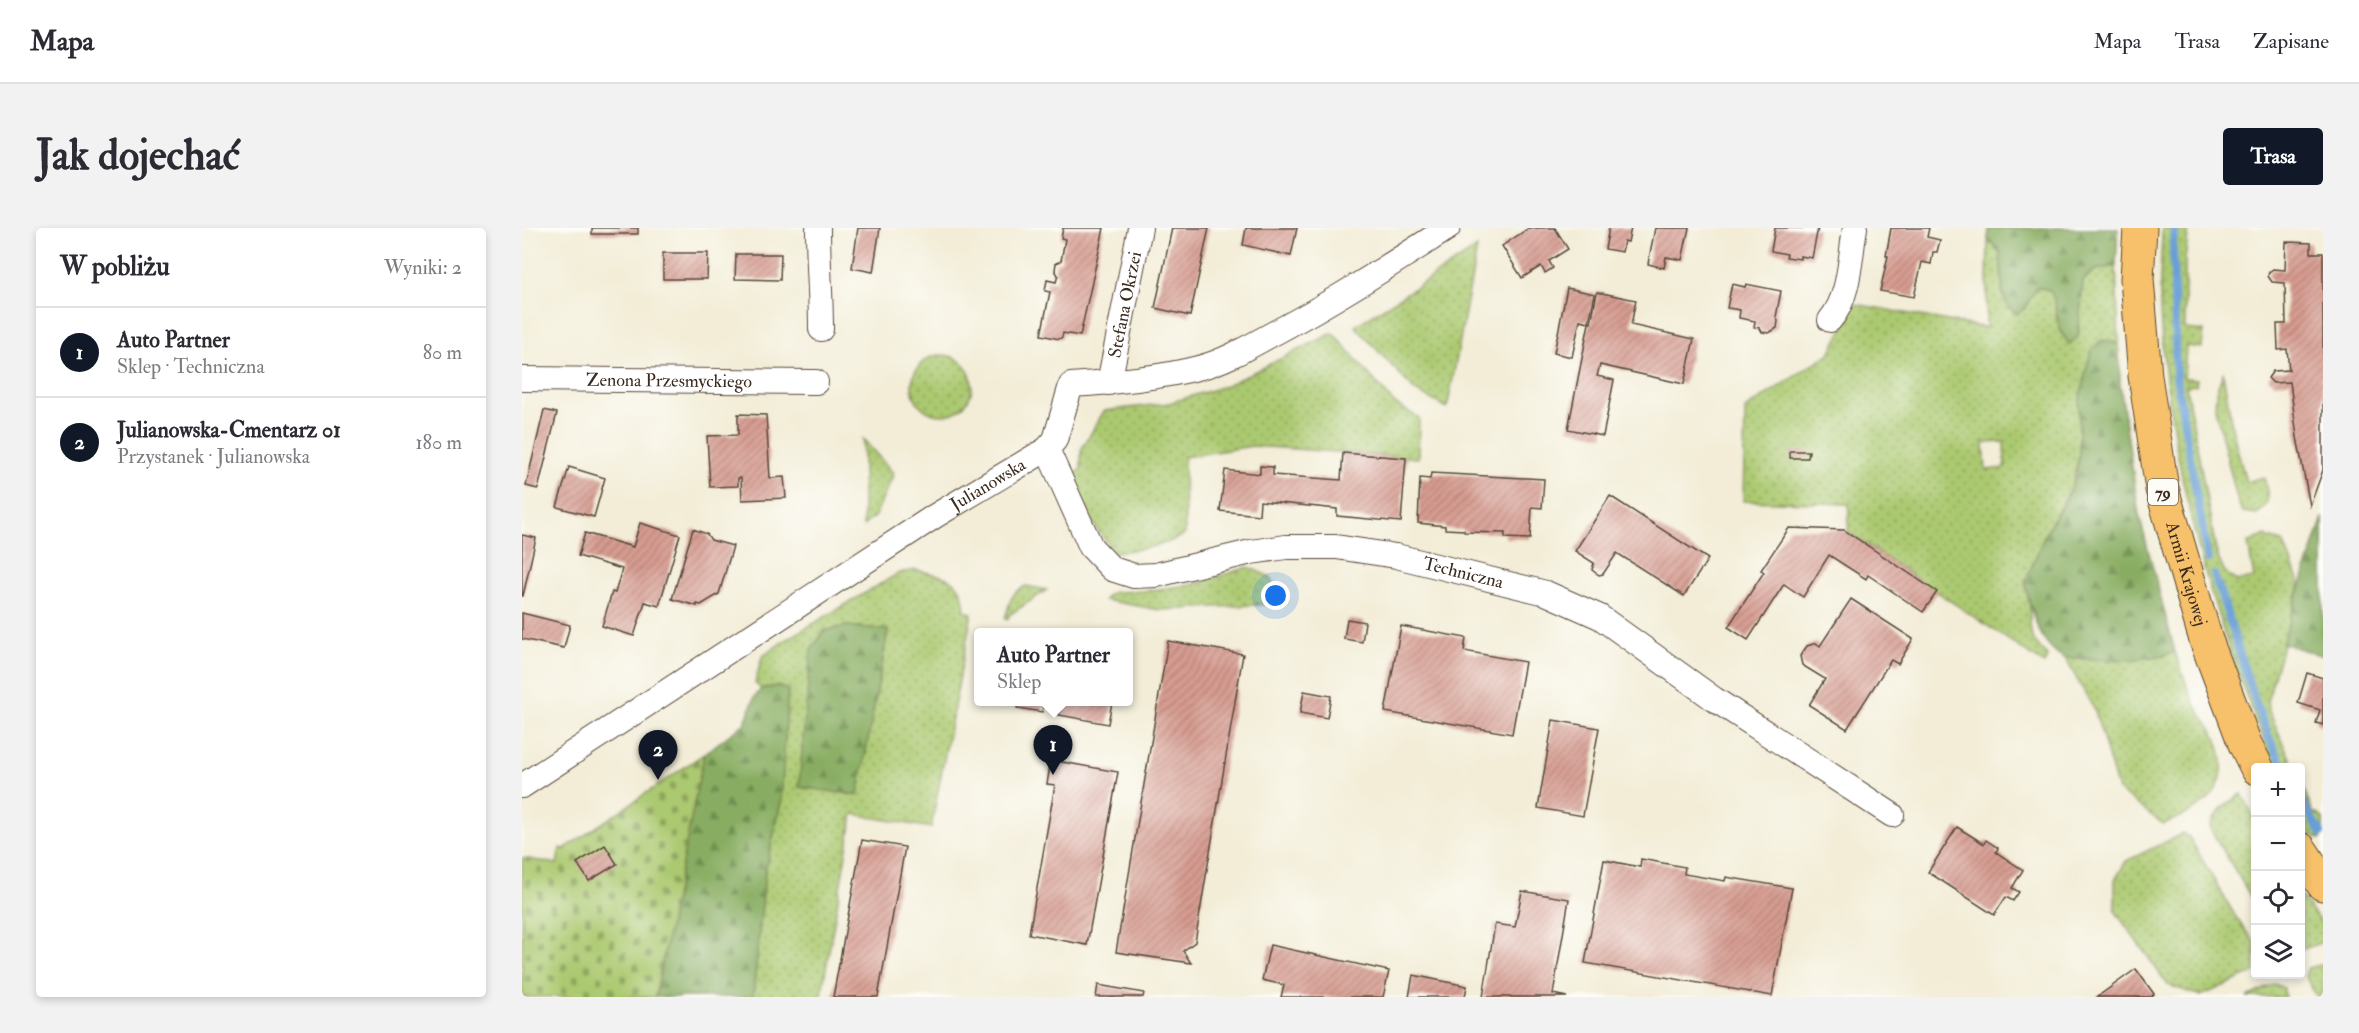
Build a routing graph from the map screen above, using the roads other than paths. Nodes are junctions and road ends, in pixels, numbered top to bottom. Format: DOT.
graph roads {
  1 [pos="818,228"];
  2 [pos="1140,228"];
  3 [pos="1448,228"];
  4 [pos="1855,228"];
  5 [pos="2140,228"];
  6 [pos="1830,320"];
  7 [pos="821,329"];
  8 [pos="522,379"];
  9 [pos="816,381"];
  10 [pos="1109,383"];
  11 [pos="1047,450"];
  12 [pos="2254,763"];
  13 [pos="522,786"];
  14 [pos="1892,815"];
  15 [pos="2305,855"];
  16 [pos="2323,884"];
  1 -- 7 [label="street"];
  2 -- 10 [label="street, Stefana Okrzei"];
  3 -- 10 [label="street"];
  4 -- 6 [label="street"];
  5 -- 12 [label="main road, Armii Krajowej / 79"];
  8 -- 9 [label="street, Zenona Przesmyckiego"];
  10 -- 11 [label="street"];
  11 -- 13 [label="street, Julianowska"];
  11 -- 14 [label="street, Techniczna"];
  15 -- 16 [label="main road"];
}
